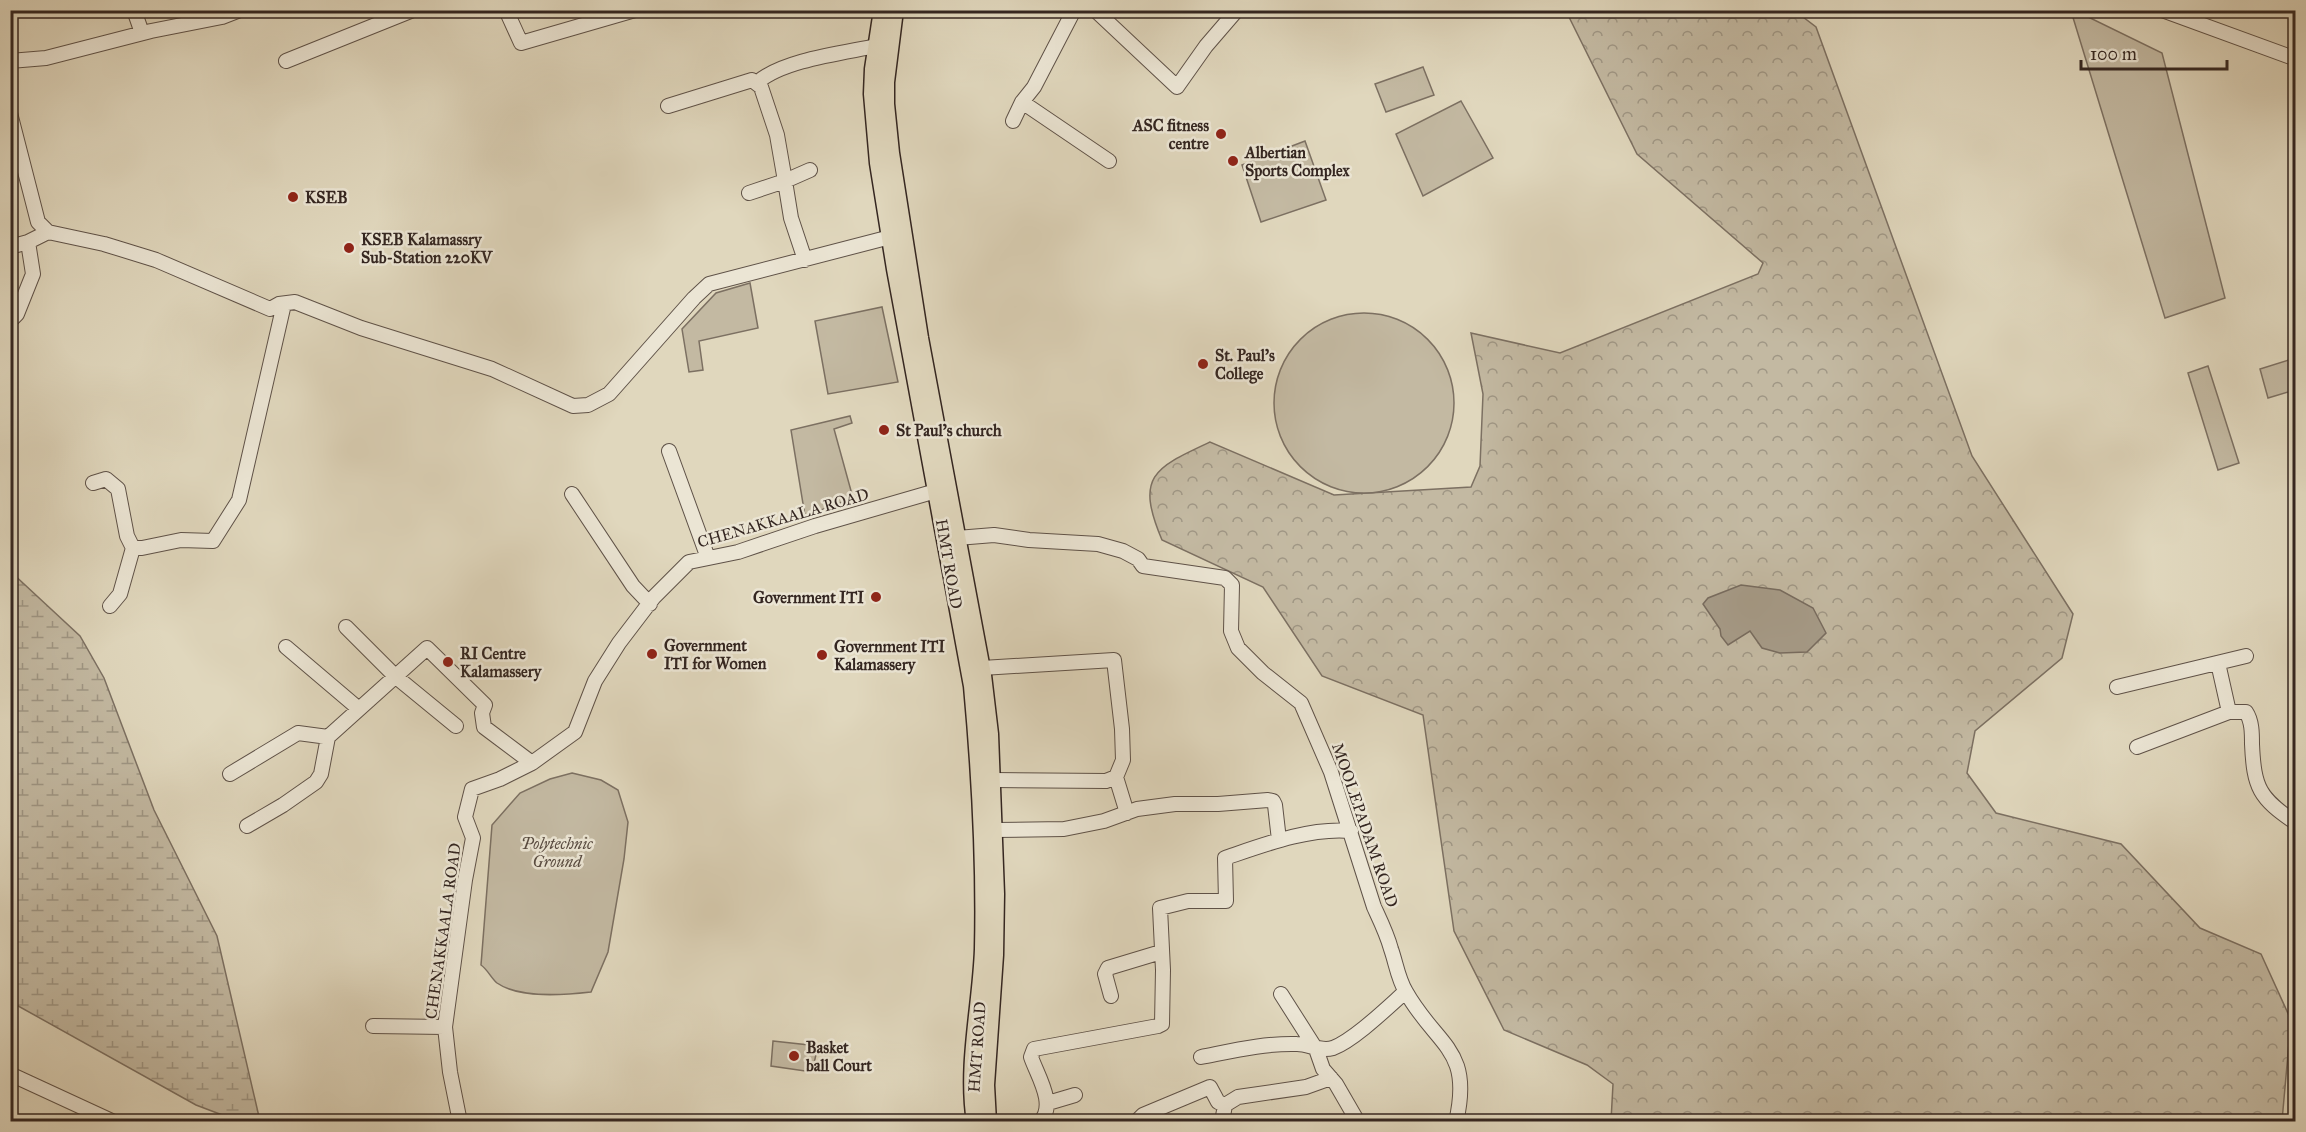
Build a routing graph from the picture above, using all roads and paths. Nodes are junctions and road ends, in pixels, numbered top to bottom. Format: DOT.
graph roads {
  1 [pos="134,10"];
  2 [pos="240,10"];
  3 [pos="413,10"];
  4 [pos="506,10"];
  5 [pos="635,10"];
  6 [pos="882,10"];
  7 [pos="895,10"];
  8 [pos="1074,10"];
  9 [pos="1095,10"];
  10 [pos="1237,10"];
  11 [pos="2162,10"];
  12 [pos="142,33"];
  13 [pos="876,46"];
  14 [pos="2295,59"];
  15 [pos="286,60"];
  16 [pos="10,61"];
  17 [pos="758,82"];
  18 [pos="1022,102"];
  19 [pos="668,106"];
  20 [pos="10,113"];
  21 [pos="1013,121"];
  22 [pos="1109,161"];
  23 [pos="810,170"];
  24 [pos="785,181"];
  25 [pos="749,193"];
  26 [pos="48,232"];
  27 [pos="896,235"];
  28 [pos="28,242"];
  29 [pos="10,247"];
  30 [pos="805,260"];
  31 [pos="284,304"];
  32 [pos="10,321"];
  33 [pos="669,451"];
  34 [pos="936,456"];
  35 [pos="93,483"];
  36 [pos="936,491"];
  37 [pos="572,494"];
  38 [pos="957,538"];
  39 [pos="133,548"];
  40 [pos="708,558"];
  41 [pos="650,604"];
  42 [pos="963,604"];
  43 [pos="110,606"];
  44 [pos="346,627"];
  45 [pos="286,647"];
  46 [pos="2246,656"];
  47 [pos="2218,663"];
  48 [pos="982,668"];
  49 [pos="395,676"];
  50 [pos="2117,687"];
  51 [pos="359,709"];
  52 [pos="2229,712"];
  53 [pos="456,726"];
  54 [pos="328,737"];
  55 [pos="2137,747"];
  56 [pos="532,763"];
  57 [pos="230,774"];
  58 [pos="1116,777"];
  59 [pos="993,780"];
  60 [pos="1127,813"];
  61 [pos="2295,823"];
  62 [pos="247,826"];
  63 [pos="995,830"];
  64 [pos="1351,831"];
  65 [pos="1279,840"];
  66 [pos="1161,952"];
  67 [pos="1406,992"];
  68 [pos="1281,994"];
  69 [pos="1111,996"];
  70 [pos="373,1026"];
  71 [pos="445,1027"];
  72 [pos="1316,1048"];
  73 [pos="1201,1057"];
  74 [pos="10,1074"];
  75 [pos="1331,1078"];
  76 [pos="1075,1095"];
  77 [pos="1048,1103"];
  78 [pos="1225,1105"];
  79 [pos="114,1122"];
  80 [pos="460,1122"];
  81 [pos="975,1122"];
  82 [pos="988,1122"];
  83 [pos="1040,1122"];
  84 [pos="1136,1122"];
  85 [pos="1222,1122"];
  86 [pos="1358,1122"];
  87 [pos="1456,1122"];
  1 -- 12 [label="street"];
  2 -- 12 [label="street"];
  3 -- 15 [label="street"];
  4 -- 5 [label="street"];
  6 -- 13 [label="main road, HMT ROAD"];
  7 -- 27 [label="main road, HMT ROAD"];
  8 -- 18 [label="street"];
  9 -- 10 [label="street"];
  11 -- 14 [label="street"];
  12 -- 16 [label="street"];
  13 -- 17 [label="street"];
  13 -- 27 [label="main road, HMT ROAD"];
  17 -- 19 [label="street"];
  17 -- 24 [label="street"];
  18 -- 21 [label="street"];
  18 -- 22 [label="street"];
  20 -- 26 [label="street"];
  23 -- 24 [label="street"];
  24 -- 25 [label="street"];
  24 -- 30 [label="street"];
  26 -- 28 [label="street"];
  26 -- 31 [label="street"];
  27 -- 30 [label="street"];
  27 -- 34 [label="main road, HMT ROAD"];
  28 -- 29 [label="street"];
  28 -- 32 [label="street"];
  30 -- 31 [label="street"];
  31 -- 39 [label="street"];
  33 -- 40 [label="street"];
  34 -- 36 [label="main road, HMT ROAD"];
  34 -- 38 [label="main road, HMT ROAD"];
  35 -- 39 [label="street"];
  36 -- 40 [label="street, CHENAKKAALA ROAD"];
  36 -- 42 [label="main road, HMT ROAD"];
  37 -- 41 [label="street"];
  38 -- 42 [label="main road, HMT ROAD"];
  38 -- 64 [label="street, MOOLEPADAM ROAD"];
  39 -- 43 [label="street"];
  40 -- 41 [label="street, CHENAKKAALA ROAD"];
  41 -- 56 [label="street, CHENAKKAALA ROAD"];
  42 -- 48 [label="main road, HMT ROAD"];
  42 -- 81 [label="main road, HMT ROAD"];
  44 -- 49 [label="street"];
  45 -- 51 [label="street"];
  46 -- 47 [label="street"];
  47 -- 50 [label="street"];
  47 -- 52 [label="street"];
  48 -- 58 [label="street"];
  48 -- 59 [label="main road, HMT ROAD"];
  49 -- 51 [label="street"];
  49 -- 53 [label="street"];
  49 -- 56 [label="street"];
  51 -- 54 [label="street"];
  52 -- 55 [label="street"];
  52 -- 61 [label="street"];
  54 -- 57 [label="street"];
  54 -- 62 [label="street"];
  56 -- 71 [label="street, CHENAKKAALA ROAD"];
  58 -- 59 [label="street"];
  58 -- 60 [label="street"];
  59 -- 63 [label="main road, HMT ROAD"];
  60 -- 63 [label="street"];
  60 -- 65 [label="street"];
  63 -- 82 [label="main road, HMT ROAD"];
  64 -- 65 [label="street"];
  64 -- 67 [label="street, MOOLEPADAM ROAD"];
  65 -- 66 [label="street"];
  66 -- 69 [label="street"];
  66 -- 77 [label="street"];
  67 -- 72 [label="street"];
  67 -- 87 [label="street, MOOLEPADAM ROAD"];
  68 -- 72 [label="street"];
  70 -- 71 [label="street"];
  71 -- 80 [label="street, CHENAKKAALA ROAD"];
  72 -- 73 [label="street"];
  72 -- 75 [label="street"];
  74 -- 79 [label="street"];
  75 -- 78 [label="street"];
  75 -- 86 [label="street"];
  76 -- 77 [label="street"];
  77 -- 83 [label="street"];
  78 -- 84 [label="street"];
  78 -- 85 [label="street"];
}
